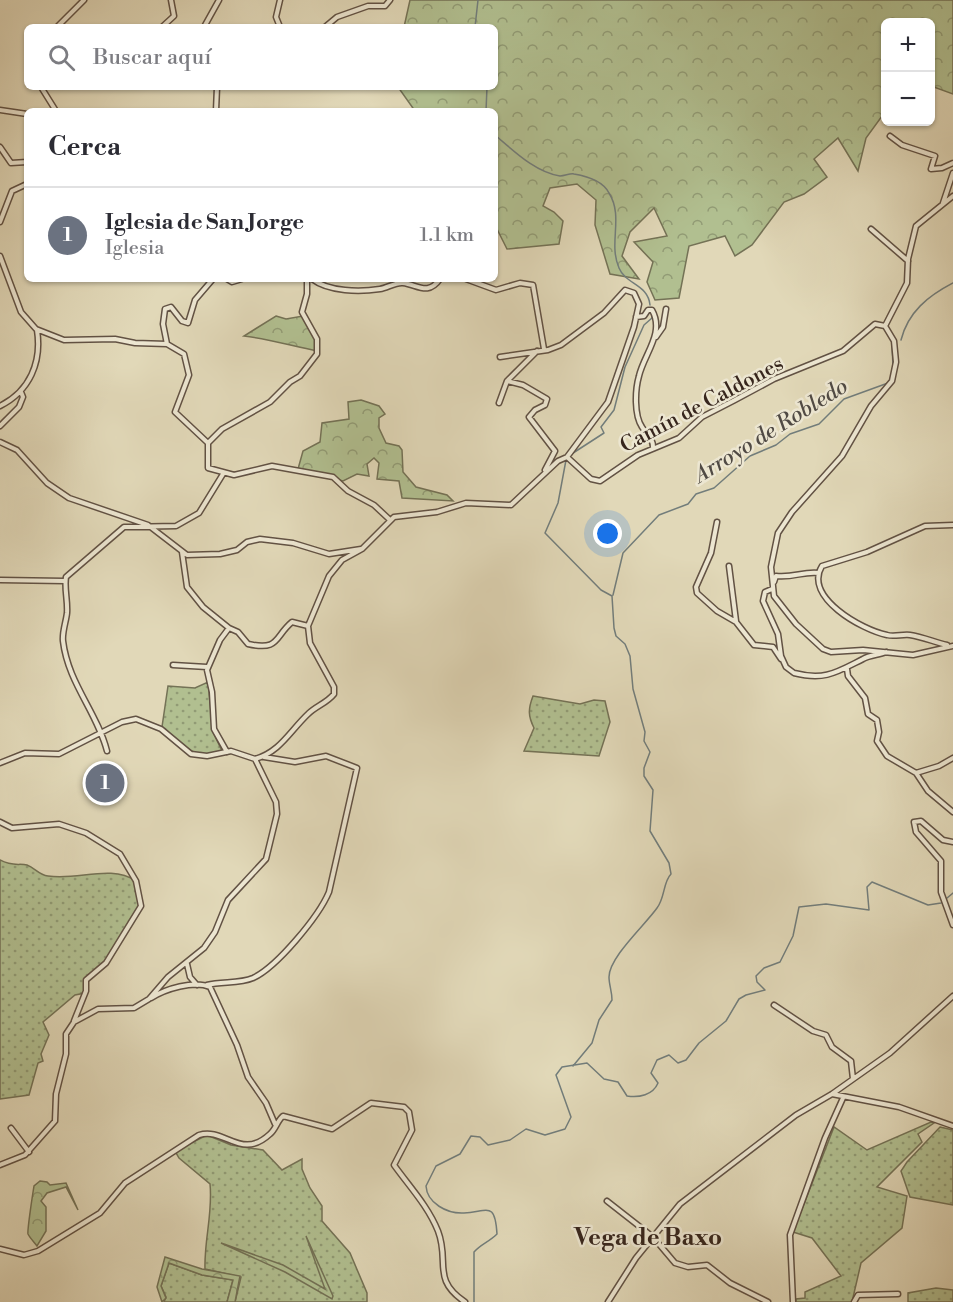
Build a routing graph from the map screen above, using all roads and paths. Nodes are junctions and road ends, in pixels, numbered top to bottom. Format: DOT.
graph roads {
  1 [pos="84,0"];
  2 [pos="171,0"];
  3 [pos="219,0"];
  4 [pos="280,0"];
  5 [pos="390,0"];
  6 [pos="60,24"];
  7 [pos="165,24"];
  8 [pos="206,24"];
  9 [pos="279,24"];
  10 [pos="329,24"];
  11 [pos="43,90"];
  12 [pos="217,90"];
  13 [pos="54,108"];
  14 [pos="216,108"];
  15 [pos="0,110"];
  16 [pos="24,114"];
  17 [pos="890,136"];
  18 [pos="0,147"];
  19 [pos="24,162"];
  20 [pos="953,163"];
  21 [pos="953,173"];
  22 [pos="24,185"];
  23 [pos="953,196"];
  24 [pos="943,204"];
  25 [pos="0,222"];
  26 [pos="871,229"];
  27 [pos="0,256"];
  28 [pos="908,262"];
  29 [pos="210,282"];
  30 [pos="307,282"];
  31 [pos="319,282"];
  32 [pos="437,282"];
  33 [pos="474,282"];
  34 [pos="666,309"];
  35 [pos="636,317"];
  36 [pos="885,326"];
  37 [pos="36,329"];
  38 [pos="654,340"];
  39 [pos="167,344"];
  40 [pos="544,349"];
  41 [pos="537,351"];
  42 [pos="500,357"];
  43 [pos="507,381"];
  44 [pos="21,392"];
  45 [pos="499,403"];
  46 [pos="0,406"];
  47 [pos="0,426"];
  48 [pos="0,442"];
  49 [pos="208,443"];
  50 [pos="653,447"];
  51 [pos="567,457"];
  52 [pos="223,474"];
  53 [pos="542,476"];
  54 [pos="389,519"];
  55 [pos="717,522"];
  56 [pos="953,525"];
  57 [pos="152,527"];
  58 [pos="362,549"];
  59 [pos="182,552"];
  60 [pos="729,566"];
  61 [pos="819,573"];
  62 [pos="0,580"];
  63 [pos="65,581"];
  64 [pos="773,588"];
  65 [pos="736,622"];
  66 [pos="308,626"];
  67 [pos="229,628"];
  68 [pos="951,645"];
  69 [pos="886,651"];
  70 [pos="173,665"];
  71 [pos="786,667"];
  72 [pos="207,668"];
  73 [pos="848,669"];
  74 [pos="837,673"];
  75 [pos="848,676"];
  76 [pos="103,733"];
  77 [pos="107,751"];
  78 [pos="227,752"];
  79 [pos="264,757"];
  80 [pos="953,758"];
  81 [pos="255,759"];
  82 [pos="0,763"];
  83 [pos="916,773"];
  84 [pos="953,812"];
  85 [pos="0,822"];
  86 [pos="953,842"];
  87 [pos="953,925"];
  88 [pos="187,963"];
  89 [pos="197,985"];
  90 [pos="207,986"];
  91 [pos="953,996"];
  92 [pos="149,999"];
  93 [pos="774,1005"];
  94 [pos="74,1022"];
  95 [pos="853,1079"];
  96 [pos="832,1094"];
  97 [pos="843,1098"];
  98 [pos="276,1124"];
  99 [pos="953,1126"];
  100 [pos="11,1128"];
  101 [pos="29,1152"];
  102 [pos="0,1165"];
  103 [pos="606,1201"];
  104 [pos="653,1237"];
  105 [pos="0,1249"];
  106 [pos="898,1294"];
  107 [pos="465,1302"];
  108 [pos="608,1302"];
  109 [pos="768,1302"];
  110 [pos="793,1302"];
  111 [pos="855,1302"];
  1 -- 6 [label="street"];
  2 -- 7 [label="street"];
  3 -- 8 [label="street"];
  4 -- 9 [label="street"];
  5 -- 10 [label="street"];
  11 -- 13 [label="street"];
  12 -- 14 [label="street"];
  15 -- 16 [label="street"];
  17 -- 20 [label="street"];
  18 -- 19 [label="street"];
  21 -- 24 [label="street"];
  22 -- 25 [label="street"];
  23 -- 24 [label="street"];
  24 -- 28 [label="street"];
  26 -- 28 [label="street"];
  27 -- 37 [label="street"];
  28 -- 36 [label="street"];
  29 -- 39 [label="street"];
  30 -- 49 [label="street"];
  31 -- 32 [label="street"];
  33 -- 40 [label="street"];
  34 -- 38 [label="street"];
  35 -- 38 [label="street"];
  35 -- 40 [label="street"];
  35 -- 51 [label="street"];
  36 -- 50 [label="street, Camín de Caldones"];
  36 -- 64 [label="street"];
  37 -- 39 [label="street"];
  37 -- 44 [label="street"];
  38 -- 50 [label="street"];
  39 -- 49 [label="street"];
  40 -- 41 [label="street"];
  41 -- 42 [label="street"];
  41 -- 43 [label="street"];
  43 -- 45 [label="street"];
  43 -- 53 [label="street"];
  44 -- 46 [label="street"];
  44 -- 47 [label="street"];
  48 -- 57 [label="street"];
  49 -- 52 [label="street"];
  50 -- 51 [label="street, Camín de Caldones"];
  51 -- 53 [label="street"];
  52 -- 54 [label="street"];
  52 -- 57 [label="street"];
  53 -- 54 [label="street"];
  54 -- 58 [label="street"];
  55 -- 65 [label="street"];
  56 -- 61 [label="street"];
  57 -- 59 [label="street"];
  57 -- 63 [label="street"];
  58 -- 59 [label="street"];
  58 -- 66 [label="street"];
  59 -- 67 [label="street"];
  60 -- 65 [label="street"];
  61 -- 64 [label="street"];
  61 -- 68 [label="street"];
  62 -- 63 [label="street"];
  63 -- 76 [label="street"];
  64 -- 69 [label="street"];
  64 -- 71 [label="street"];
  65 -- 71 [label="street"];
  66 -- 67 [label="street"];
  66 -- 79 [label="street"];
  67 -- 72 [label="street"];
  68 -- 69 [label="street"];
  69 -- 73 [label="street"];
  70 -- 72 [label="street"];
  71 -- 74 [label="street"];
  72 -- 78 [label="street"];
  73 -- 74 [label="street"];
  73 -- 75 [label="street"];
  74 -- 75 [label="street"];
  75 -- 83 [label="street"];
  76 -- 77 [label="street"];
  76 -- 78 [label="street"];
  76 -- 82 [label="street"];
  78 -- 81 [label="street"];
  79 -- 81 [label="street"];
  79 -- 90 [label="street"];
  80 -- 83 [label="street"];
  81 -- 88 [label="street"];
  83 -- 84 [label="street"];
  85 -- 94 [label="street"];
  86 -- 87 [label="street"];
  88 -- 89 [label="street"];
  88 -- 92 [label="street"];
  89 -- 90 [label="street"];
  89 -- 92 [label="street"];
  90 -- 98 [label="street"];
  91 -- 95 [label="street"];
  92 -- 94 [label="street"];
  93 -- 95 [label="street"];
  94 -- 101 [label="street"];
  95 -- 96 [label="street"];
  96 -- 97 [label="street"];
  96 -- 104 [label="street"];
  97 -- 99 [label="street"];
  97 -- 110 [label="street"];
  98 -- 105 [label="street"];
  98 -- 107 [label="street"];
  100 -- 101 [label="street"];
  101 -- 102 [label="street"];
  103 -- 104 [label="street"];
  104 -- 108 [label="street"];
  104 -- 109 [label="street"];
  106 -- 111 [label="street"];
}
